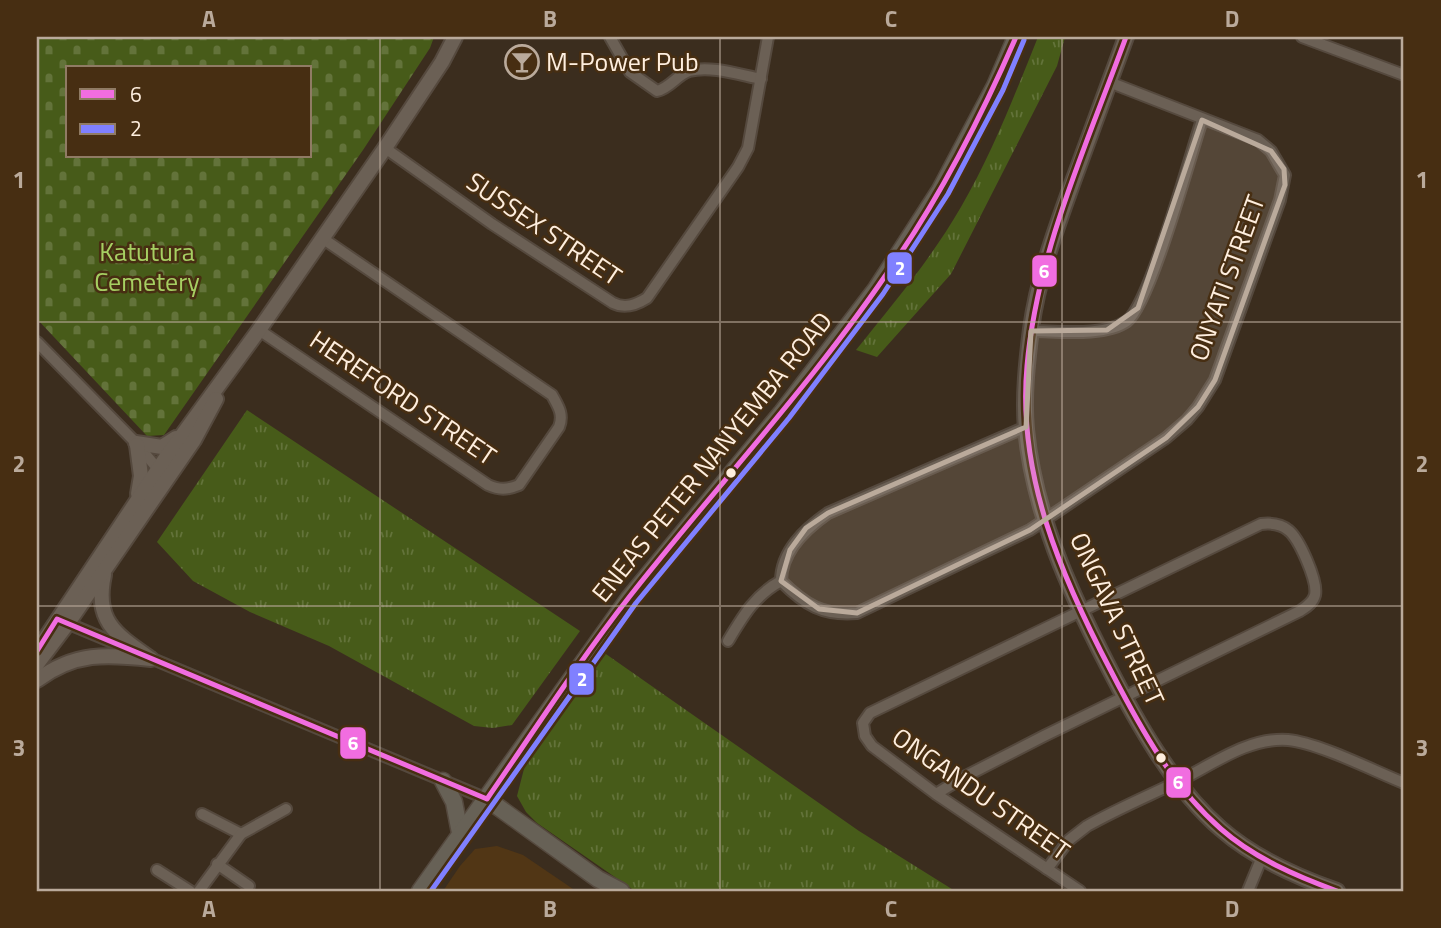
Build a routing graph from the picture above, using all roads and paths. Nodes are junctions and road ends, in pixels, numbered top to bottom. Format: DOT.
graph roads {
  1 [pos="454,37"];
  2 [pos="610,37"];
  3 [pos="768,37"];
  4 [pos="1016,37"];
  5 [pos="1126,37"];
  6 [pos="1302,37"];
  7 [pos="1404,75"];
  8 [pos="761,79"];
  9 [pos="1109,82"];
  10 [pos="1202,120"];
  11 [pos="385,148"];
  12 [pos="322,238"];
  13 [pos="259,330"];
  14 [pos="1031,331"];
  15 [pos="37,342"];
  16 [pos="233,366"];
  17 [pos="1026,427"];
  18 [pos="183,432"];
  19 [pos="136,444"];
  20 [pos="162,475"];
  21 [pos="135,502"];
  22 [pos="1045,520"];
  23 [pos="106,567"];
  24 [pos="781,581"];
  25 [pos="1081,612"];
  26 [pos="62,621"];
  27 [pos="728,641"];
  28 [pos="37,650"];
  29 [pos="151,659"];
  30 [pos="37,664"];
  31 [pos="37,680"];
  32 [pos="1124,697"];
  33 [pos="443,781"];
  34 [pos="1178,781"];
  35 [pos="1404,783"];
  36 [pos="936,794"];
  37 [pos="487,799"];
  38 [pos="286,809"];
  39 [pos="202,814"];
  40 [pos="460,833"];
  41 [pos="241,834"];
  42 [pos="1262,857"];
  43 [pos="217,864"];
  44 [pos="1047,869"];
  45 [pos="157,870"];
  46 [pos="603,885"];
  47 [pos="249,886"];
  48 [pos="190,891"];
  49 [pos="199,891"];
  50 [pos="420,891"];
  51 [pos="621,891"];
  52 [pos="1080,891"];
  53 [pos="1248,891"];
  54 [pos="1337,891"];
  1 -- 11 [label="street"];
  2 -- 8 [label="street"];
  3 -- 8 [label="street, SUSSEX STREET"];
  4 -- 37 [label="main road, ENEAS PETER NANYEMBA ROAD"];
  5 -- 9 [label="street, ONGAVA STREET"];
  6 -- 7 [label="street"];
  8 -- 11 [label="street, SUSSEX STREET"];
  9 -- 10 [label="street, ONYATI STREET"];
  9 -- 14 [label="street, ONGAVA STREET"];
  10 -- 14 [label="street"];
  10 -- 22 [label="street, ONYATI STREET"];
  11 -- 12 [label="street"];
  12 -- 13 [label="street"];
  12 -- 13 [label="street, HEREFORD STREET"];
  13 -- 16 [label="street"];
  14 -- 17 [label="street, ONGAVA STREET"];
  15 -- 19 [label="street"];
  16 -- 18 [label="street"];
  16 -- 20 [label="street"];
  17 -- 22 [label="street, ONGAVA STREET"];
  17 -- 24 [label="street"];
  18 -- 19 [label="street"];
  18 -- 20 [label="street"];
  19 -- 20 [label="street"];
  19 -- 21 [label="street"];
  20 -- 21 [label="street"];
  20 -- 23 [label="street"];
  21 -- 26 [label="street"];
  22 -- 24 [label="street"];
  22 -- 25 [label="street, ONGAVA STREET"];
  23 -- 26 [label="street"];
  23 -- 29 [label="street"];
  24 -- 27 [label="street"];
  25 -- 32 [label="street, ONGAVA STREET"];
  25 -- 32 [label="street"];
  25 -- 36 [label="street, ONGANDU STREET"];
  26 -- 28 [label="street"];
  26 -- 29 [label="street"];
  26 -- 30 [label="street"];
  29 -- 31 [label="street"];
  29 -- 33 [label="street"];
  32 -- 34 [label="street, ONGAVA STREET"];
  32 -- 36 [label="street"];
  33 -- 37 [label="street"];
  33 -- 40 [label="main road"];
  34 -- 35 [label="street"];
  34 -- 42 [label="street, ONGAVA STREET"];
  34 -- 44 [label="street"];
  36 -- 44 [label="street, ONGANDU STREET"];
  37 -- 40 [label="main road, ENEAS PETER NANYEMBA ROAD"];
  37 -- 46 [label="main road"];
  38 -- 41 [label="street"];
  39 -- 41 [label="street"];
  40 -- 50 [label="main road, ENEAS PETER NANYEMBA ROAD"];
  41 -- 43 [label="street"];
  42 -- 53 [label="street"];
  42 -- 54 [label="street, ONGAVA STREET"];
  43 -- 47 [label="street"];
  43 -- 49 [label="street"];
  44 -- 52 [label="street, ONGANDU STREET"];
  45 -- 48 [label="street"];
  46 -- 51 [label="main road"];
}
